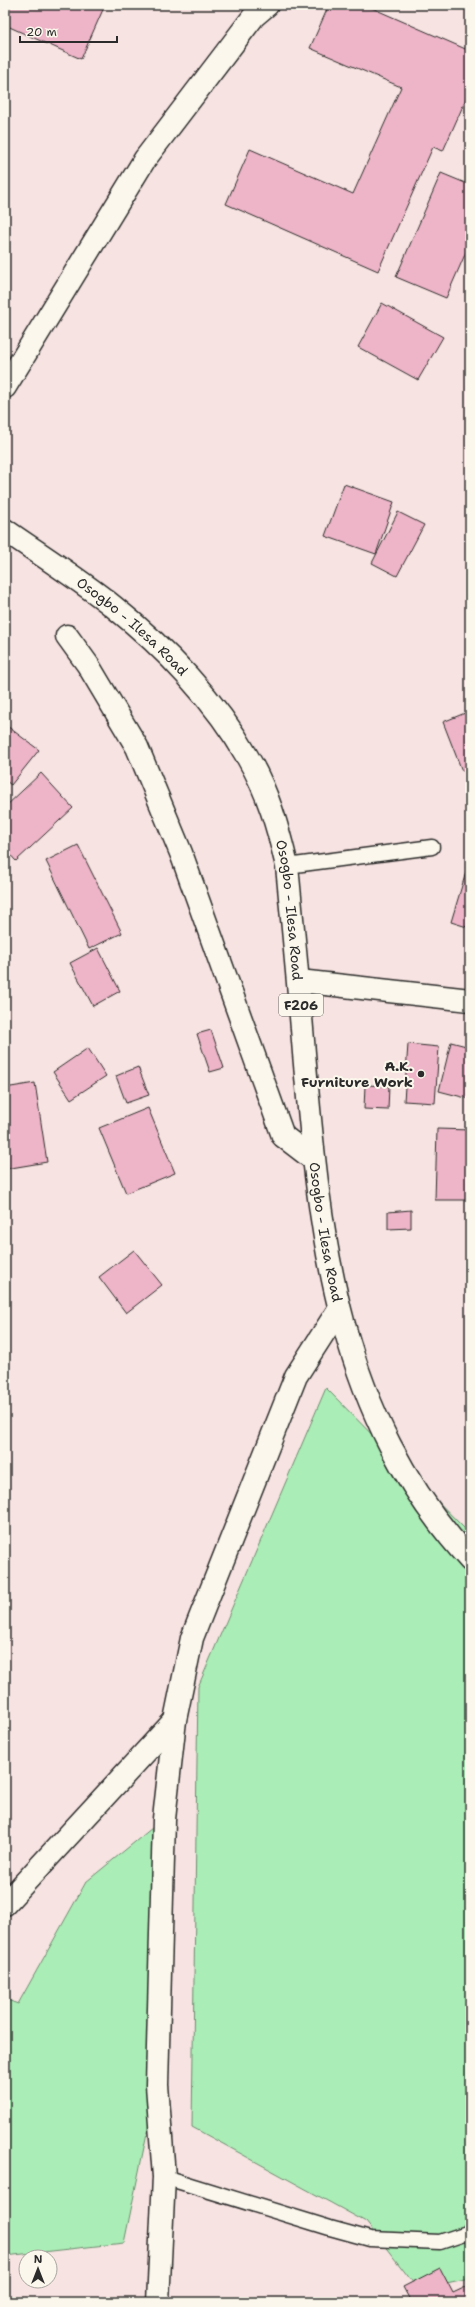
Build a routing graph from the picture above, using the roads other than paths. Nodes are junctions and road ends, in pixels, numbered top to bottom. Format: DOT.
graph roads {
  1 [pos="259,9"];
  2 [pos="5,387"];
  3 [pos="5,530"];
  4 [pos="67,636"];
  5 [pos="432,847"];
  6 [pos="287,866"];
  7 [pos="299,981"];
  8 [pos="470,1000"];
  9 [pos="313,1159"];
  10 [pos="339,1310"];
  11 [pos="470,1560"];
  12 [pos="175,1720"];
  13 [pos="5,1904"];
  14 [pos="164,2177"];
  15 [pos="470,2232"];
  16 [pos="158,2302"];
  1 -- 2 [label="street"];
  3 -- 6 [label="street, Osogbo - Ilesa Road / F206"];
  4 -- 9 [label="street"];
  5 -- 6 [label="lane"];
  6 -- 7 [label="street, Osogbo - Ilesa Road / F206"];
  7 -- 8 [label="street"];
  7 -- 9 [label="street, Osogbo - Ilesa Road / F206"];
  9 -- 10 [label="street, Osogbo - Ilesa Road / F206"];
  10 -- 11 [label="street, Osogbo - Ilesa Road / F206"];
  10 -- 12 [label="street"];
  12 -- 13 [label="street"];
  12 -- 14 [label="street"];
  14 -- 15 [label="lane"];
  14 -- 16 [label="street"];
}
